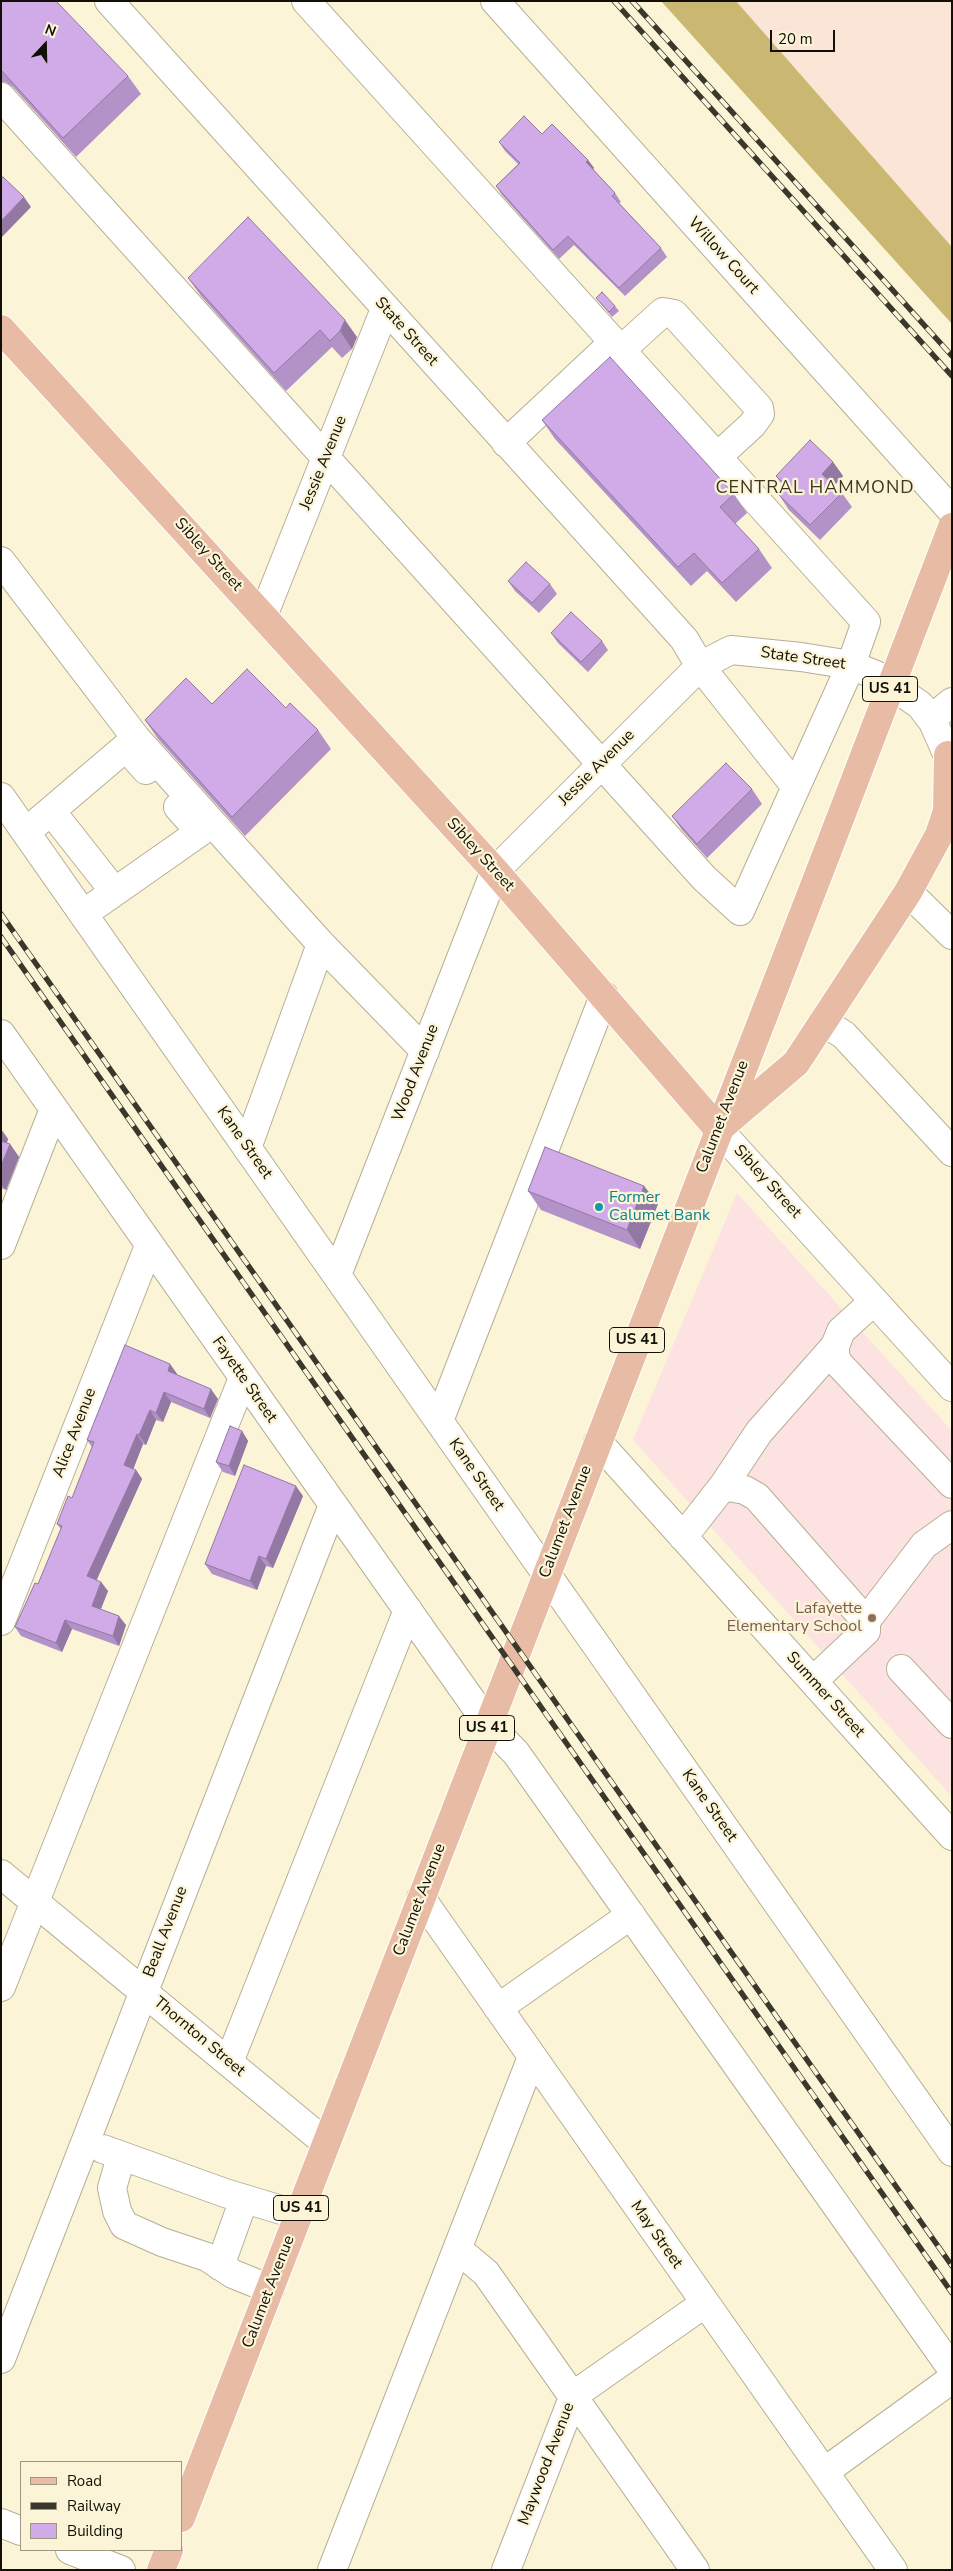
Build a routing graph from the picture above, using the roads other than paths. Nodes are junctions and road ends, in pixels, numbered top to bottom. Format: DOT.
graph roads {
  1 [pos="109,1"];
  2 [pos="306,1"];
  3 [pos="495,1"];
  4 [pos="1,97"];
  5 [pos="385,309"];
  6 [pos="1,328"];
  7 [pos="617,346"];
  8 [pos="506,443"];
  9 [pos="717,457"];
  10 [pos="325,460"];
  11 [pos="952,511"];
  12 [pos="952,527"];
  13 [pos="1,561"];
  14 [pos="263,616"];
  15 [pos="851,665"];
  16 [pos="700,666"];
  17 [pos="952,702"];
  18 [pos="931,719"];
  19 [pos="131,742"];
  20 [pos="950,760"];
  21 [pos="601,765"];
  22 [pos="796,787"];
  23 [pos="1,797"];
  24 [pos="50,811"];
  25 [pos="206,827"];
  26 [pos="26,832"];
  27 [pos="495,871"];
  28 [pos="114,891"];
  29 [pos="908,892"];
  30 [pos="83,914"];
  31 [pos="952,935"];
  32 [pos="322,944"];
  33 [pos="604,996"];
  34 [pos="823,1022"];
  35 [pos="1,1034"];
  36 [pos="425,1051"];
  37 [pos="54,1109"];
  38 [pos="718,1129"];
  39 [pos="247,1148"];
  40 [pos="952,1152"];
  41 [pos="1,1245"];
  42 [pos="148,1246"];
  43 [pos="337,1275"];
  44 [pos="874,1301"];
  45 [pos="835,1346"];
  46 [pos="243,1378"];
  47 [pos="952,1387"];
  48 [pos="439,1422"];
  49 [pos="598,1442"];
  50 [pos="952,1484"];
  51 [pos="723,1486"];
  52 [pos="333,1505"];
  53 [pos="952,1525"];
  54 [pos="684,1537"];
  55 [pos="546,1574"];
  56 [pos="408,1610"];
  57 [pos="1,1621"];
  58 [pos="866,1621"];
  59 [pos="901,1669"];
  60 [pos="813,1681"];
  61 [pos="488,1724"];
  62 [pos="952,1724"];
  63 [pos="952,1836"];
  64 [pos="1,1874"];
  65 [pos="421,1898"];
  66 [pos="34,1902"];
  67 [pos="630,1915"];
  68 [pos="1,1987"];
  69 [pos="143,1991"];
  70 [pos="498,2008"];
  71 [pos="532,2057"];
  72 [pos="229,2062"];
  73 [pos="85,2142"];
  74 [pos="326,2143"];
  75 [pos="952,2152"];
  76 [pos="120,2157"];
  77 [pos="244,2199"];
  78 [pos="298,2215"];
  79 [pos="456,2252"];
  80 [pos="220,2266"];
  81 [pos="270,2289"];
  82 [pos="704,2304"];
  83 [pos="1,2359"];
  84 [pos="952,2369"];
  85 [pos="952,2380"];
  86 [pos="574,2395"];
  87 [pos="824,2472"];
  88 [pos="182,2515"];
  89 [pos="1,2523"];
  90 [pos="20,2531"];
  91 [pos="73,2551"];
  92 [pos="169,2551"];
  93 [pos="689,2566"];
  94 [pos="121,2570"];
  95 [pos="161,2570"];
  96 [pos="332,2570"];
  97 [pos="506,2570"];
  98 [pos="893,2570"];
  1 -- 5 [label="street, State Street"];
  2 -- 7 [label="street"];
  3 -- 11 [label="street, Willow Court"];
  4 -- 10 [label="street"];
  5 -- 8 [label="street, State Street"];
  5 -- 10 [label="street, Jessie Avenue"];
  6 -- 14 [label="main road, Sibley Street"];
  7 -- 8 [label="street"];
  7 -- 9 [label="street"];
  7 -- 9 [label="street"];
  8 -- 16 [label="street, State Street"];
  9 -- 15 [label="street"];
  10 -- 14 [label="street, Jessie Avenue"];
  10 -- 21 [label="street"];
  12 -- 38 [label="main road, Calumet Avenue / US 41, bridge"];
  13 -- 19 [label="street"];
  14 -- 27 [label="main road, Sibley Street"];
  15 -- 16 [label="street, State Street"];
  15 -- 18 [label="street, State Street"];
  15 -- 22 [label="street"];
  16 -- 21 [label="street, Jessie Avenue"];
  16 -- 22 [label="street, State Street"];
  17 -- 18 [label="street"];
  18 -- 20 [label="street, State Street"];
  19 -- 24 [label="street"];
  19 -- 25 [label="street"];
  20 -- 29 [label="main road"];
  21 -- 22 [label="street"];
  21 -- 27 [label="street, Jessie Avenue"];
  23 -- 26 [label="street, Kane Street"];
  24 -- 26 [label="street"];
  24 -- 28 [label="street"];
  25 -- 28 [label="street"];
  25 -- 32 [label="street"];
  26 -- 30 [label="street, Kane Street"];
  27 -- 33 [label="main road, Sibley Street"];
  27 -- 36 [label="street, Wood Avenue"];
  28 -- 30 [label="street"];
  29 -- 31 [label="street"];
  29 -- 34 [label="main road"];
  30 -- 39 [label="street, Kane Street"];
  32 -- 36 [label="street"];
  32 -- 39 [label="street"];
  33 -- 38 [label="main road, Sibley Street"];
  33 -- 48 [label="street"];
  34 -- 38 [label="main road"];
  34 -- 40 [label="street"];
  35 -- 37 [label="street, Fayette Street"];
  36 -- 43 [label="street, Wood Avenue"];
  37 -- 41 [label="street"];
  37 -- 42 [label="street, Fayette Street"];
  38 -- 44 [label="street, Sibley Street"];
  38 -- 49 [label="main road, Calumet Avenue / US 41"];
  39 -- 43 [label="street, Kane Street"];
  42 -- 46 [label="street, Fayette Street"];
  42 -- 57 [label="street, Alice Avenue"];
  43 -- 48 [label="street, Kane Street"];
  44 -- 45 [label="street"];
  44 -- 47 [label="street, Sibley Street"];
  45 -- 50 [label="street"];
  45 -- 51 [label="street"];
  46 -- 52 [label="street, Fayette Street"];
  46 -- 66 [label="street"];
  48 -- 55 [label="street, Kane Street"];
  49 -- 54 [label="street, Summer Street"];
  49 -- 55 [label="main road, Calumet Avenue / US 41"];
  51 -- 54 [label="street"];
  51 -- 58 [label="street"];
  52 -- 56 [label="street, Fayette Street"];
  52 -- 69 [label="street, Beall Avenue"];
  53 -- 58 [label="street"];
  54 -- 60 [label="street, Summer Street"];
  55 -- 61 [label="main road, Calumet Avenue / US 41"];
  55 -- 75 [label="street, Kane Street"];
  56 -- 61 [label="street, Fayette Street"];
  56 -- 72 [label="street"];
  58 -- 60 [label="street"];
  59 -- 62 [label="street"];
  60 -- 63 [label="street, Summer Street"];
  61 -- 65 [label="main road, Calumet Avenue / US 41"];
  61 -- 67 [label="street, Fayette Street"];
  64 -- 66 [label="street, Thornton Street"];
  65 -- 70 [label="street, May Street"];
  65 -- 74 [label="main road, Calumet Avenue / US 41"];
  66 -- 68 [label="street"];
  66 -- 69 [label="street, Thornton Street"];
  67 -- 70 [label="street"];
  67 -- 84 [label="street, Fayette Street"];
  69 -- 72 [label="street, Thornton Street"];
  69 -- 73 [label="street, Beall Avenue"];
  70 -- 71 [label="street, May Street"];
  71 -- 79 [label="street"];
  71 -- 82 [label="street, May Street"];
  72 -- 74 [label="street, Thornton Street"];
  73 -- 76 [label="street"];
  73 -- 83 [label="street, Beall Avenue"];
  74 -- 78 [label="main road, Calumet Avenue / US 41"];
  76 -- 77 [label="street"];
  76 -- 80 [label="street"];
  77 -- 78 [label="street"];
  77 -- 80 [label="street"];
  78 -- 81 [label="main road, Calumet Avenue / US 41"];
  79 -- 86 [label="street"];
  79 -- 96 [label="street"];
  80 -- 81 [label="street"];
  81 -- 88 [label="main road, Calumet Avenue / US 41"];
  82 -- 86 [label="street, Maywood Avenue"];
  82 -- 87 [label="street, May Street"];
  85 -- 87 [label="street"];
  86 -- 93 [label="street"];
  86 -- 97 [label="street, Maywood Avenue"];
  87 -- 98 [label="street, May Street"];
  89 -- 90 [label="street"];
  91 -- 94 [label="street"];
  92 -- 95 [label="main road"];
}
